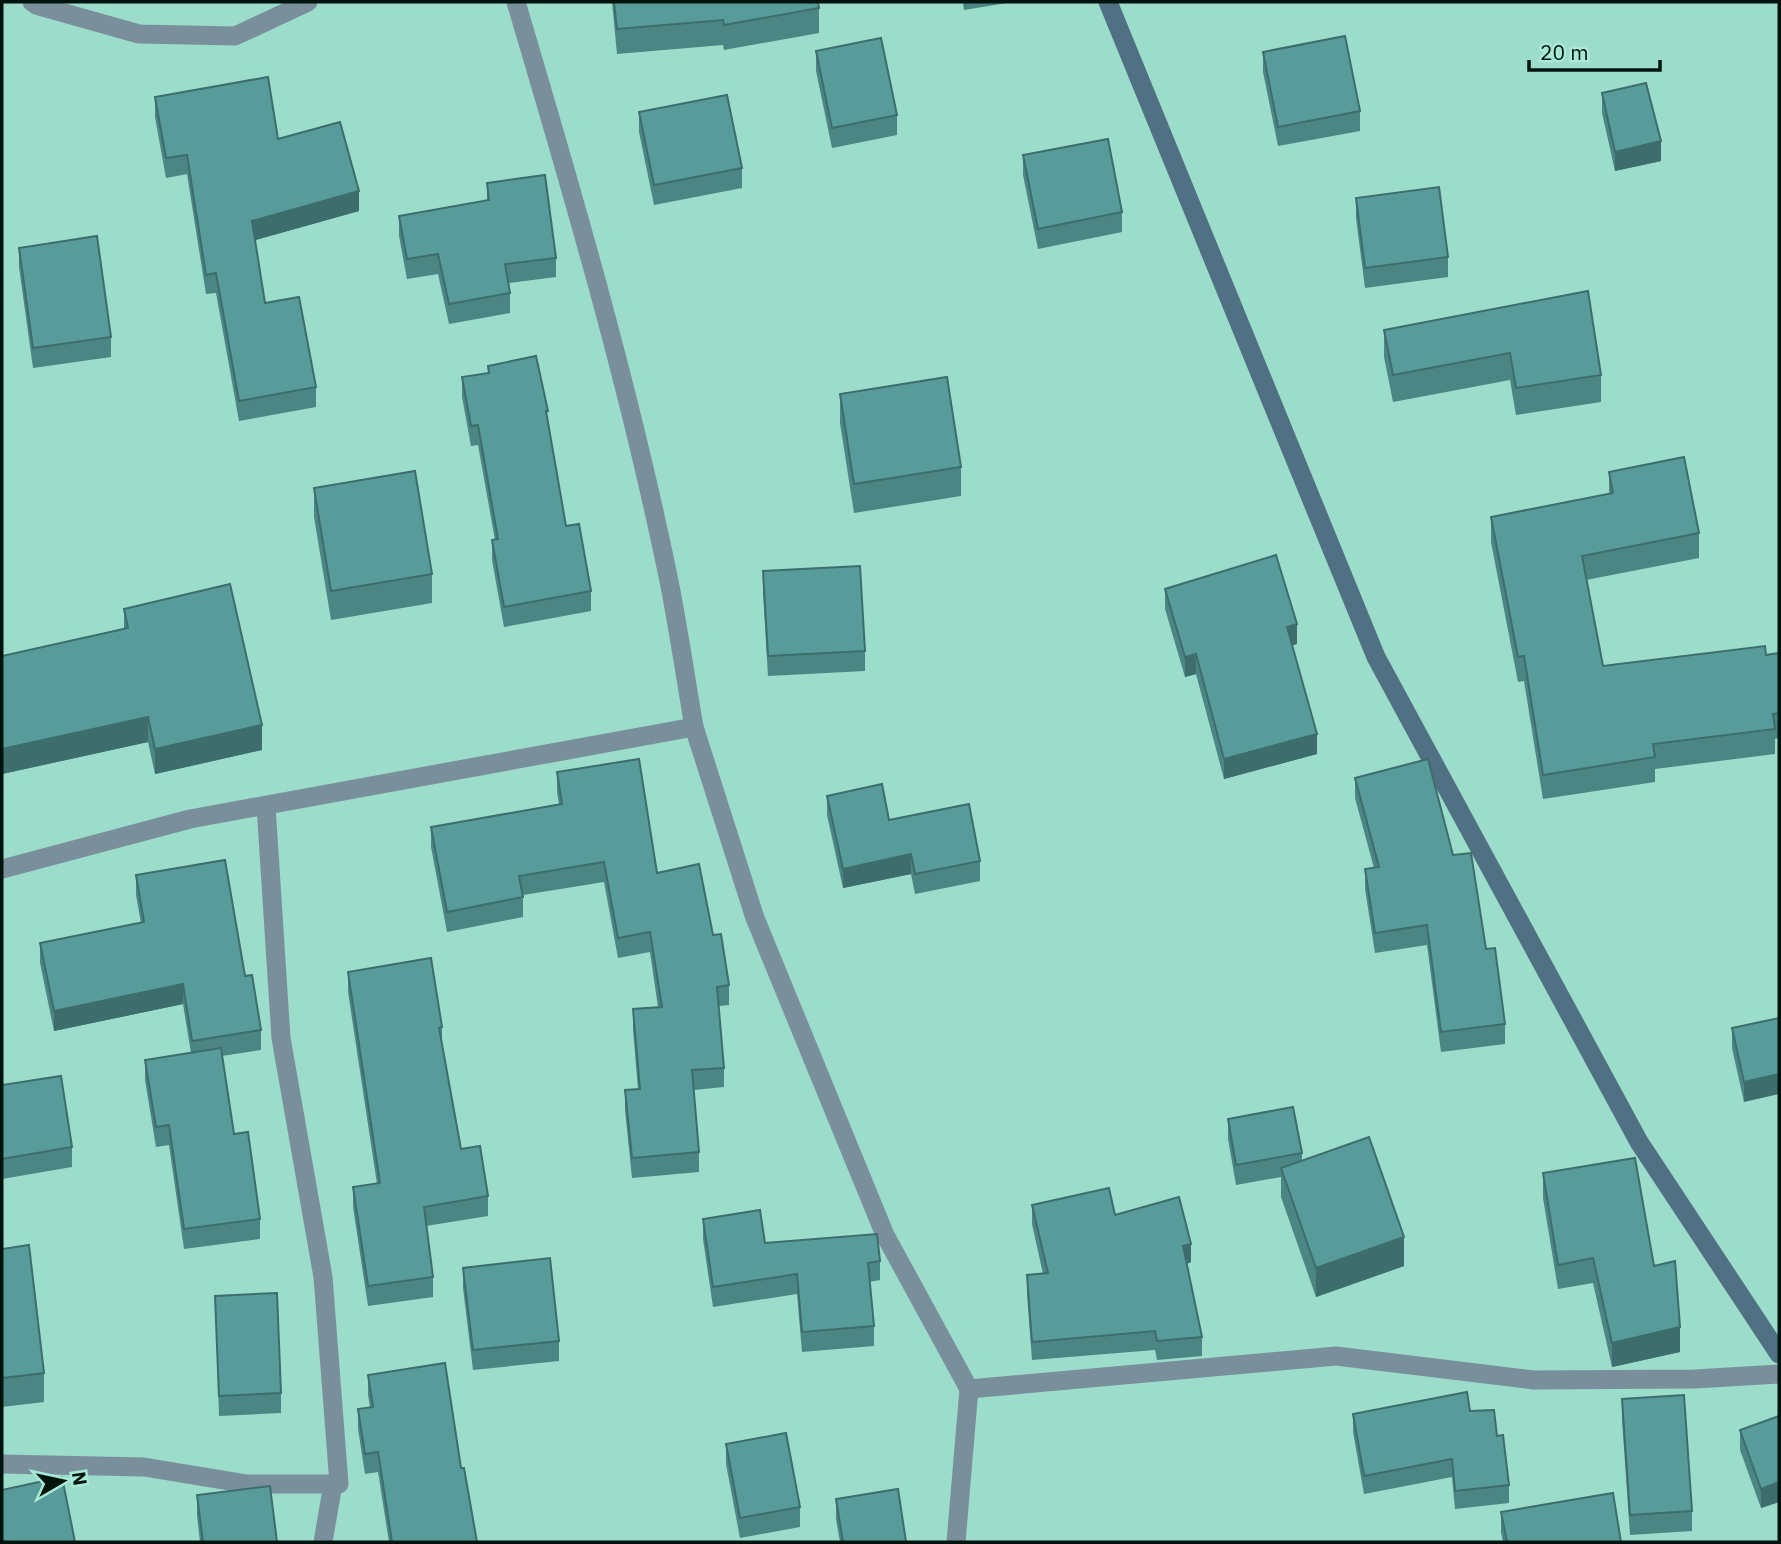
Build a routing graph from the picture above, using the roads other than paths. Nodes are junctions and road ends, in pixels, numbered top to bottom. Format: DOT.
graph roads {
  1 [pos="32,2"];
  2 [pos="308,2"];
  3 [pos="516,2"];
  4 [pos="1108,2"];
  5 [pos="694,727"];
  6 [pos="266,806"];
  7 [pos="2,869"];
  8 [pos="1779,1354"];
  9 [pos="1779,1374"];
  10 [pos="969,1389"];
  11 [pos="2,1464"];
  12 [pos="333,1484"];
  13 [pos="323,1542"];
  14 [pos="956,1542"];
  1 -- 2 [label="street"];
  3 -- 5 [label="street"];
  4 -- 8 [label="main road"];
  5 -- 6 [label="street"];
  5 -- 10 [label="street"];
  6 -- 7 [label="street"];
  6 -- 12 [label="street"];
  9 -- 10 [label="street"];
  10 -- 14 [label="street"];
  11 -- 12 [label="street"];
  12 -- 13 [label="street"];
}
